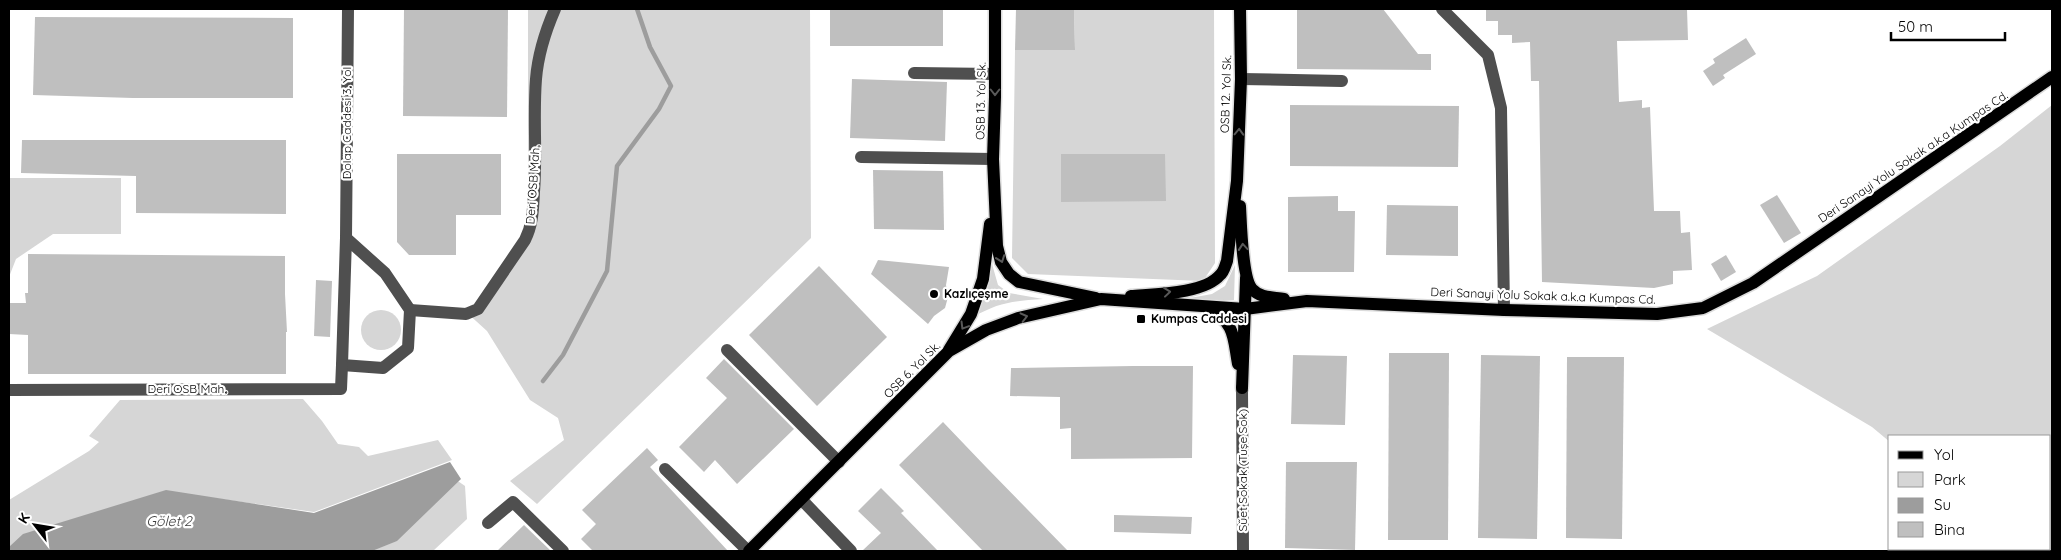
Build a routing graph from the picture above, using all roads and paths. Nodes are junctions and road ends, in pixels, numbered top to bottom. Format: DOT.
graph roads {
  1 [pos="348,9"];
  2 [pos="554,9"];
  3 [pos="995,9"];
  4 [pos="1240,9"];
  5 [pos="1442,9"];
  6 [pos="914,73"];
  7 [pos="995,74"];
  8 [pos="2052,78"];
  9 [pos="1241,79"];
  10 [pos="1342,81"];
  11 [pos="861,157"];
  12 [pos="993,159"];
  13 [pos="1238,181"];
  14 [pos="994,194"];
  15 [pos="346,238"];
  16 [pos="1246,275"];
  17 [pos="1101,299"];
  18 [pos="1307,302"];
  19 [pos="1267,306"];
  20 [pos="1204,307"];
  21 [pos="1245,309"];
  22 [pos="410,310"];
  23 [pos="1504,310"];
  24 [pos="1244,334"];
  25 [pos="727,350"];
  26 [pos="949,351"];
  27 [pos="342,365"];
  28 [pos="1242,388"];
  29 [pos="9,390"];
  30 [pos="839,462"];
  31 [pos="665,469"];
  32 [pos="802,499"];
  33 [pos="488,523"];
  34 [pos="564,551"];
  35 [pos="748,551"];
  36 [pos="851,551"];
  37 [pos="1243,551"];
  1 -- 15 [label="street, Dolap Caddesi 3. Yol"];
  2 -- 22 [label="street, Deri OSB Mah."];
  3 -- 7 [label="main road, OSB 13. Yol Sk."];
  4 -- 9 [label="main road, OSB 12. Yol Sk."];
  5 -- 23 [label="street"];
  6 -- 7 [label="street"];
  7 -- 12 [label="main road, OSB 13. Yol Sk., one-way"];
  8 -- 23 [label="main road, Deri Sanayi Yolu Sokak a.k.a Kumpas Cd."];
  9 -- 10 [label="street"];
  13 -- 9 [label="main road, OSB 12. Yol Sk., one-way"];
  11 -- 12 [label="street"];
  12 -- 14 [label="main road, OSB 13. Yol Sk."];
  16 -- 13 [label="main road, one-way"];
  17 -- 13 [label="main road, one-way"];
  14 -- 17 [label="main road, one-way"];
  14 -- 26 [label="main road, one-way"];
  15 -- 22 [label="street"];
  15 -- 27 [label="street, Dolap Caddesi 3. Yol"];
  16 -- 18 [label="main road"];
  16 -- 21 [label="main road"];
  17 -- 20 [label="main road, OSB 6. Yol Sk."];
  26 -- 17 [label="main road, OSB 6. Yol Sk., one-way"];
  18 -- 19 [label="main road, Deri Sanayi Yolu Sokak a.k.a Kumpas Cd."];
  18 -- 23 [label="main road, Deri Sanayi Yolu Sokak a.k.a Kumpas Cd."];
  19 -- 21 [label="main road, Deri Sanayi Yolu Sokak a.k.a Kumpas Cd."];
  19 -- 24 [label="street"];
  20 -- 21 [label="main road, Deri Sanayi Yolu Sokak a.k.a Kumpas Cd."];
  20 -- 28 [label="main road"];
  21 -- 24 [label="main road"];
  22 -- 27 [label="street"];
  24 -- 28 [label="main road"];
  25 -- 30 [label="street"];
  26 -- 30 [label="main road, OSB 6. Yol Sk."];
  27 -- 29 [label="street, Deri OSB Mah."];
  28 -- 37 [label="street, Süet Sokak (Tuşe Sok)"];
  30 -- 32 [label="main road, OSB 6. Yol Sk."];
  31 -- 35 [label="street"];
  32 -- 35 [label="main road, OSB 6. Yol Sk."];
  32 -- 36 [label="street"];
  33 -- 34 [label="street"];
}
